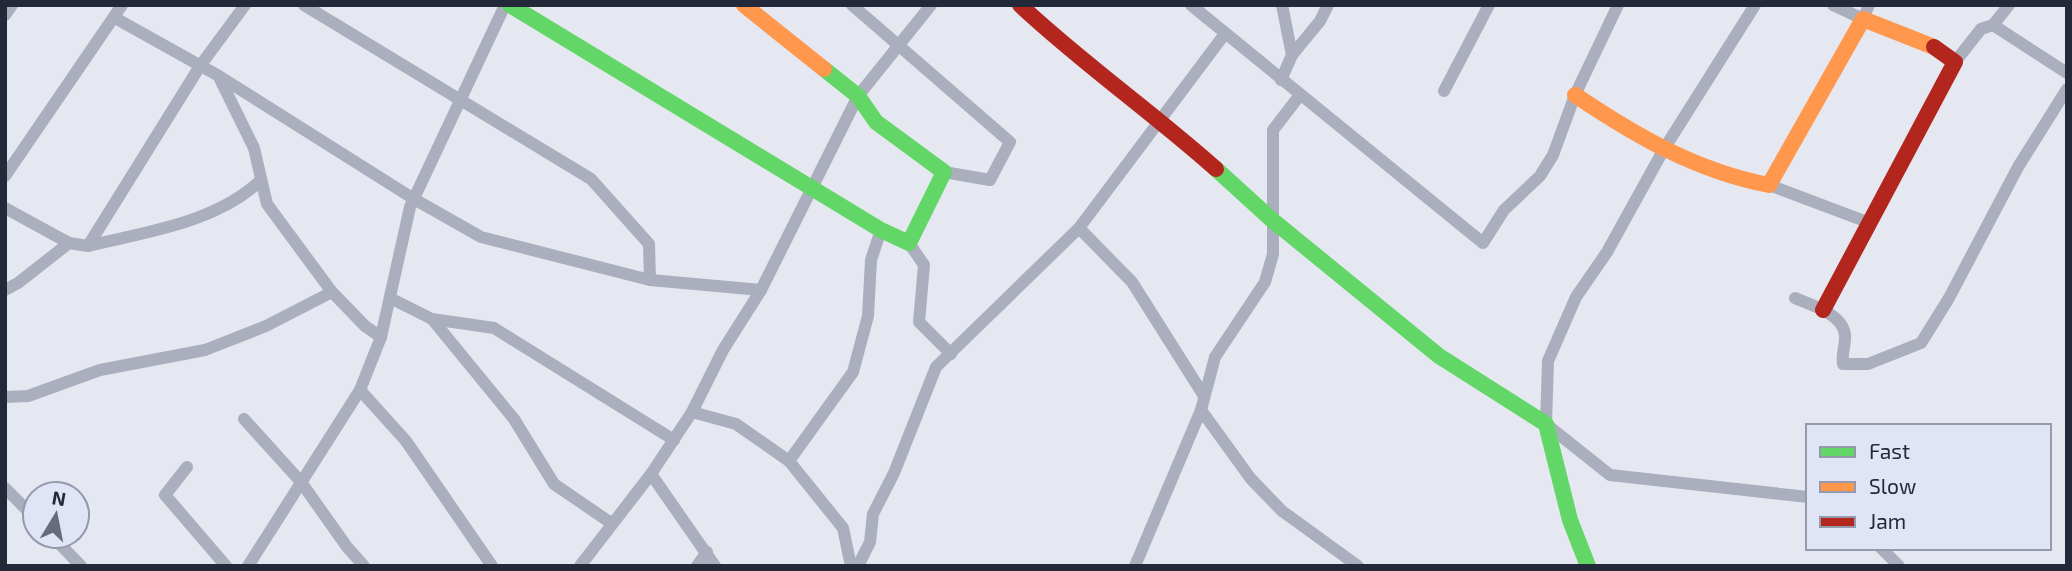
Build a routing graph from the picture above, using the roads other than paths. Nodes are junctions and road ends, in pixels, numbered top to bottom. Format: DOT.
graph roads {
  1 [pos="12,5"];
  2 [pos="122,5"];
  3 [pos="245,5"];
  4 [pos="304,5"];
  5 [pos="508,5"];
  6 [pos="744,5"];
  7 [pos="852,5"];
  8 [pos="931,5"];
  9 [pos="1020,5"];
  10 [pos="1191,5"];
  11 [pos="1282,5"];
  12 [pos="1328,5"];
  13 [pos="1489,5"];
  14 [pos="1618,5"];
  15 [pos="1755,5"];
  16 [pos="1833,5"];
  17 [pos="2009,5"];
  18 [pos="1866,12"];
  19 [pos="5,15"];
  20 [pos="115,18"];
  21 [pos="1993,25"];
  22 [pos="1224,35"];
  23 [pos="899,47"];
  24 [pos="1292,55"];
  25 [pos="1955,62"];
  26 [pos="200,66"];
  27 [pos="2067,73"];
  28 [pos="219,76"];
  29 [pos="1281,80"];
  30 [pos="2067,89"];
  31 [pos="1444,91"];
  32 [pos="1300,95"];
  33 [pos="1575,95"];
  34 [pos="858,96"];
  35 [pos="461,101"];
  36 [pos="1161,120"];
  37 [pos="1664,149"];
  38 [pos="944,172"];
  39 [pos="5,176"];
  40 [pos="260,181"];
  41 [pos="1769,185"];
  42 [pos="813,187"];
  43 [pos="414,199"];
  44 [pos="5,208"];
  45 [pos="1271,219"];
  46 [pos="1870,223"];
  47 [pos="1079,228"];
  48 [pos="881,230"];
  49 [pos="69,243"];
  50 [pos="909,243"];
  51 [pos="88,246"];
  52 [pos="650,280"];
  53 [pos="5,290"];
  54 [pos="761,290"];
  55 [pos="332,292"];
  56 [pos="390,298"];
  57 [pos="1795,298"];
  58 [pos="1823,310"];
  59 [pos="432,318"];
  60 [pos="381,337"];
  61 [pos="951,354"];
  62 [pos="360,390"];
  63 [pos="1204,396"];
  64 [pos="5,397"];
  65 [pos="1201,410"];
  66 [pos="692,412"];
  67 [pos="244,419"];
  68 [pos="1546,424"];
  69 [pos="674,439"];
  70 [pos="789,461"];
  71 [pos="187,467"];
  72 [pos="651,474"];
  73 [pos="301,482"];
  74 [pos="5,488"];
  75 [pos="1806,497"];
  76 [pos="21,504"];
  77 [pos="611,523"];
  78 [pos="66,550"];
  79 [pos="1883,550"];
  80 [pos="707,552"];
  81 [pos="81,566"];
  82 [pos="226,566"];
  83 [pos="248,566"];
  84 [pos="364,566"];
  85 [pos="492,566"];
  86 [pos="580,566"];
  87 [pos="696,566"];
  88 [pos="715,566"];
  89 [pos="851,566"];
  90 [pos="858,566"];
  91 [pos="1135,566"];
  92 [pos="1358,566"];
  93 [pos="1588,566"];
  94 [pos="1899,566"];
  1 -- 19 [label="street"];
  2 -- 20 [label="street"];
  3 -- 26 [label="street"];
  4 -- 35 [label="street"];
  5 -- 35 [label="street"];
  5 -- 42 [label="street"];
  6 -- 34 [label="street"];
  7 -- 23 [label="street"];
  8 -- 23 [label="street"];
  9 -- 36 [label="street"];
  10 -- 22 [label="street"];
  11 -- 24 [label="street"];
  12 -- 24 [label="street"];
  13 -- 31 [label="street"];
  14 -- 33 [label="street"];
  15 -- 37 [label="street"];
  16 -- 18 [label="street"];
  17 -- 21 [label="street"];
  18 -- 25 [label="street"];
  18 -- 41 [label="street"];
  20 -- 26 [label="street"];
  20 -- 39 [label="street"];
  21 -- 25 [label="street"];
  21 -- 27 [label="street"];
  22 -- 29 [label="street"];
  22 -- 36 [label="street"];
  23 -- 34 [label="street"];
  23 -- 38 [label="street"];
  24 -- 29 [label="street"];
  25 -- 46 [label="street"];
  26 -- 28 [label="street"];
  26 -- 51 [label="street"];
  28 -- 40 [label="street"];
  28 -- 43 [label="street"];
  29 -- 32 [label="street"];
  30 -- 58 [label="street"];
  32 -- 33 [label="street"];
  32 -- 45 [label="street"];
  33 -- 37 [label="street"];
  34 -- 38 [label="street"];
  34 -- 42 [label="street"];
  35 -- 43 [label="street"];
  35 -- 52 [label="street"];
  36 -- 45 [label="street"];
  36 -- 47 [label="street"];
  37 -- 41 [label="street"];
  37 -- 68 [label="street"];
  38 -- 50 [label="street"];
  40 -- 51 [label="street"];
  40 -- 55 [label="street"];
  41 -- 46 [label="street"];
  42 -- 48 [label="street"];
  42 -- 54 [label="street"];
  43 -- 52 [label="street"];
  43 -- 56 [label="street"];
  44 -- 49 [label="street"];
  45 -- 63 [label="street"];
  45 -- 68 [label="street"];
  46 -- 58 [label="street"];
  47 -- 61 [label="street"];
  47 -- 63 [label="street"];
  48 -- 50 [label="street"];
  48 -- 70 [label="street"];
  49 -- 51 [label="street"];
  49 -- 53 [label="street"];
  50 -- 61 [label="street"];
  52 -- 54 [label="street"];
  54 -- 66 [label="street"];
  55 -- 60 [label="street"];
  55 -- 64 [label="street"];
  56 -- 59 [label="street"];
  56 -- 60 [label="street"];
  57 -- 58 [label="street"];
  59 -- 69 [label="street"];
  59 -- 77 [label="street"];
  60 -- 62 [label="street"];
  61 -- 90 [label="street"];
  62 -- 73 [label="street"];
  62 -- 85 [label="street"];
  63 -- 65 [label="street"];
  65 -- 91 [label="street"];
  65 -- 92 [label="street"];
  66 -- 69 [label="street"];
  66 -- 70 [label="street"];
  67 -- 73 [label="street"];
  68 -- 75 [label="street"];
  68 -- 93 [label="street"];
  69 -- 72 [label="street"];
  70 -- 89 [label="street"];
  71 -- 82 [label="street"];
  72 -- 77 [label="street"];
  72 -- 80 [label="street"];
  73 -- 83 [label="street"];
  73 -- 84 [label="street"];
  74 -- 76 [label="street"];
  77 -- 86 [label="street"];
  78 -- 81 [label="street"];
  79 -- 94 [label="street"];
  80 -- 87 [label="street"];
  80 -- 88 [label="street"];
}
